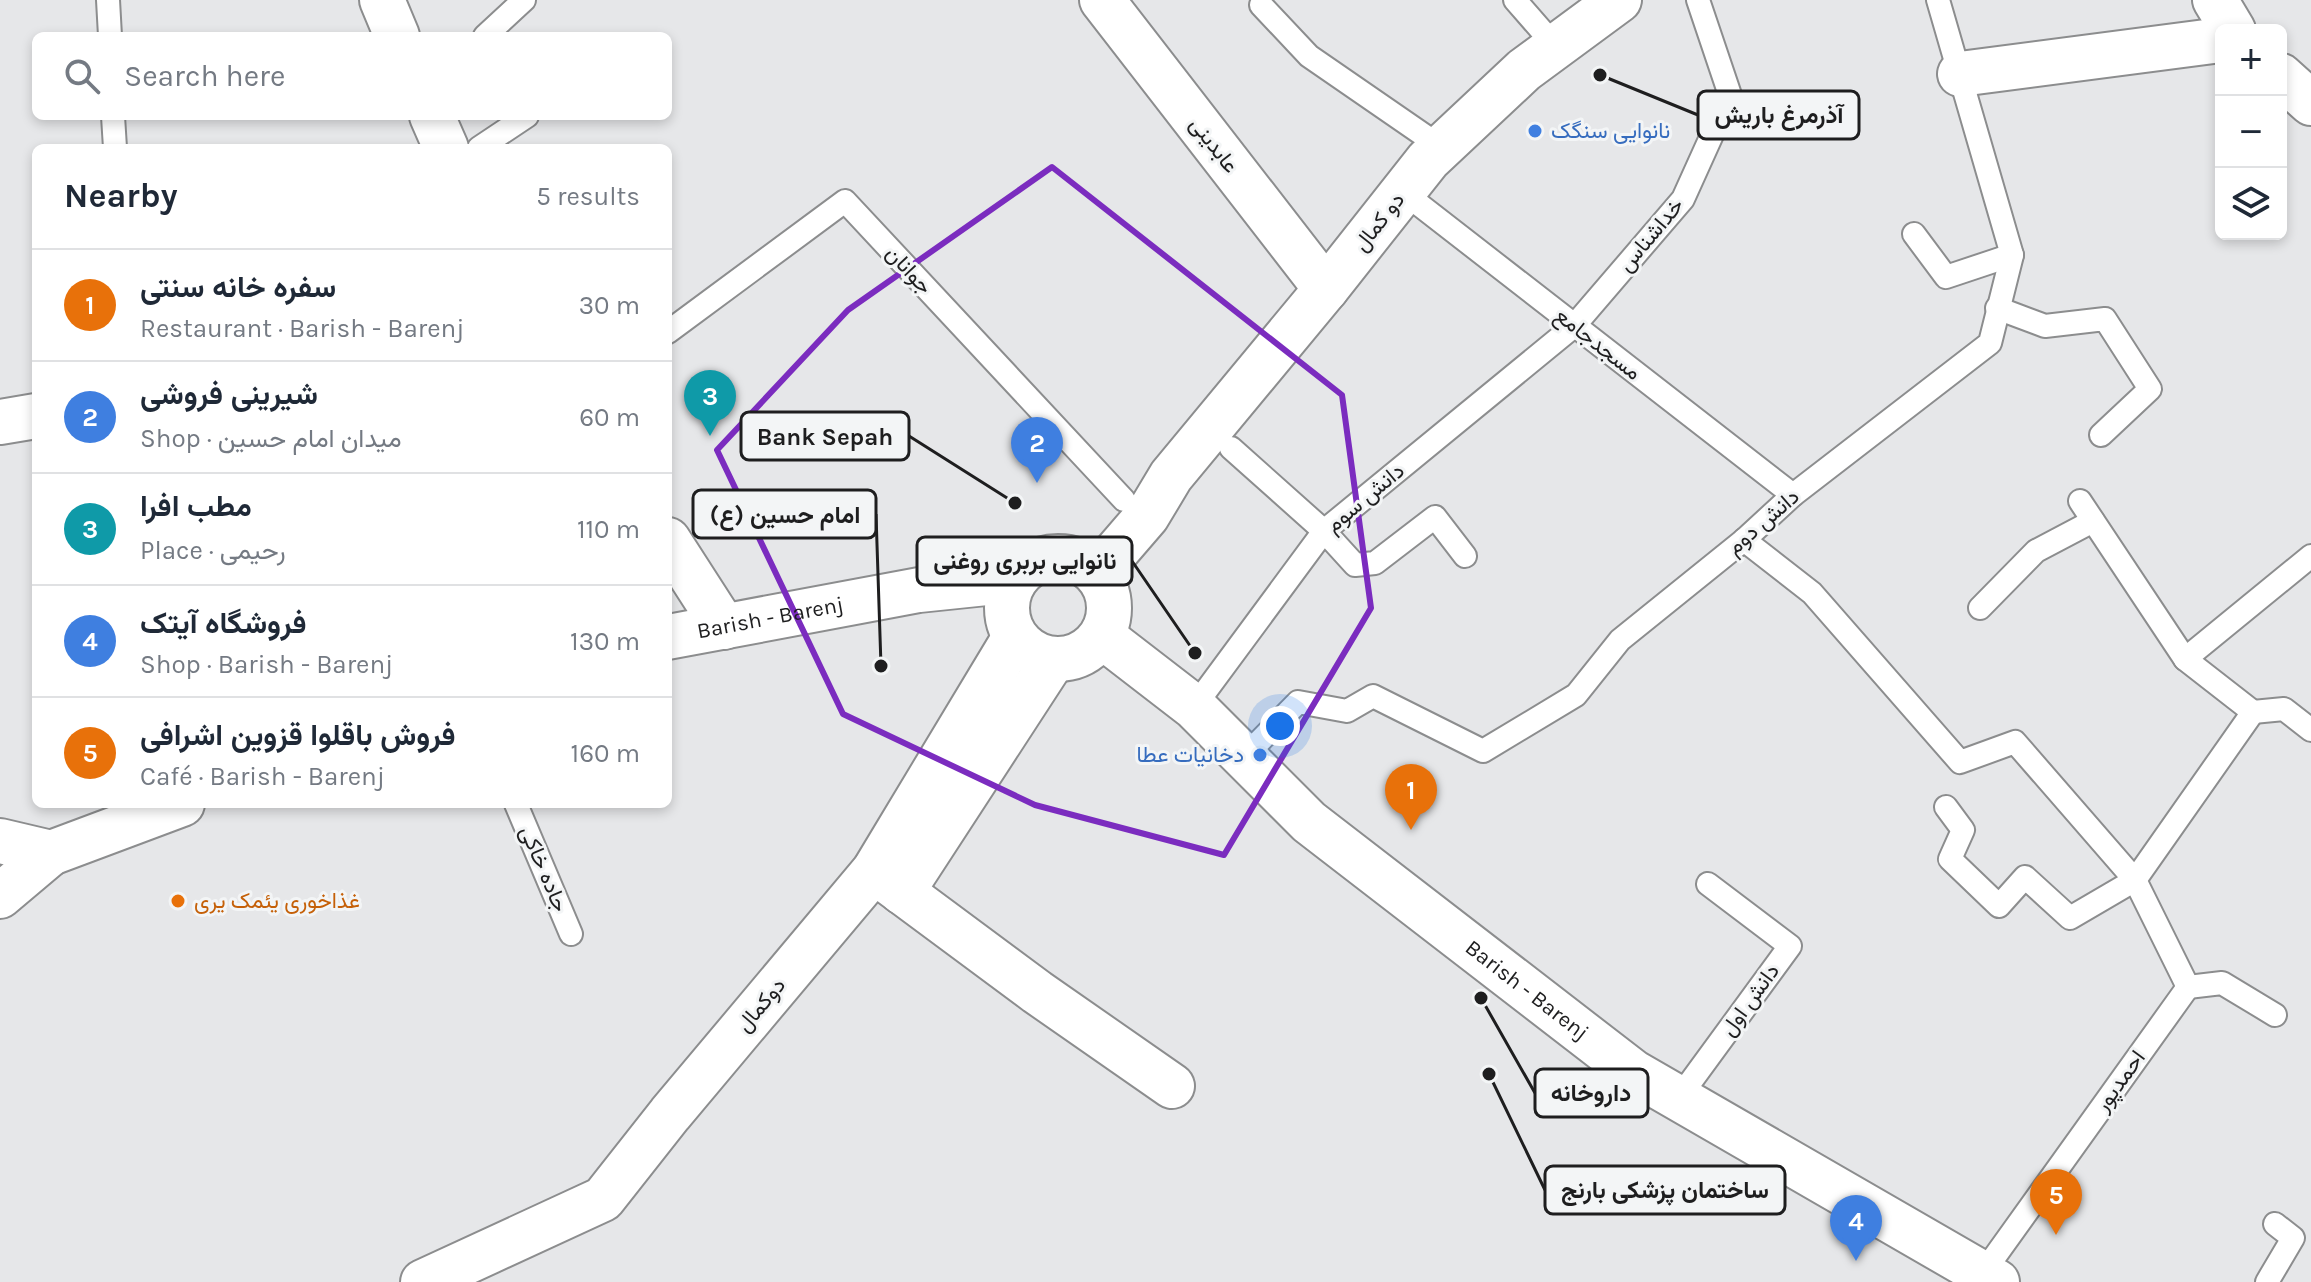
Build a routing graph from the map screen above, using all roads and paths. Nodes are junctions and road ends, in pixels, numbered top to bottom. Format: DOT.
graph roads {
  1 [pos="108,0"];
  2 [pos="382,0"];
  3 [pos="524,0"];
  4 [pos="1102,0"];
  5 [pos="1515,0"];
  6 [pos="1619,0"];
  7 [pos="1698,0"];
  8 [pos="1938,0"];
  9 [pos="2215,0"];
  10 [pos="1261,5"];
  11 [pos="2229,24"];
  12 [pos="110,32"];
  13 [pos="395,32"];
  14 [pos="489,32"];
  15 [pos="2215,41"];
  16 [pos="1556,47"];
  17 [pos="1960,74"];
  18 [pos="2287,81"];
  19 [pos="2311,103"];
  20 [pos="113,120"];
  21 [pos="434,120"];
  22 [pos="521,120"];
  23 [pos="115,144"];
  24 [pos="444,144"];
  25 [pos="485,144"];
  26 [pos="1441,147"];
  27 [pos="1403,192"];
  28 [pos="1914,234"];
  29 [pos="2012,255"];
  30 [pos="1326,289"];
  31 [pos="1997,308"];
  32 [pos="1574,326"];
  33 [pos="672,329"];
  34 [pos="32,417"];
  35 [pos="0,422"];
  36 [pos="2101,435"];
  37 [pos="1231,448"];
  38 [pos="1171,476"];
  39 [pos="1793,495"];
  40 [pos="1124,500"];
  41 [pos="2080,501"];
  42 [pos="2093,521"];
  43 [pos="1324,531"];
  44 [pos="1744,540"];
  45 [pos="672,546"];
  46 [pos="1465,556"];
  47 [pos="2311,556"];
  48 [pos="1085,566"];
  49 [pos="1015,580"];
  50 [pos="1980,608"];
  51 [pos="724,627"];
  52 [pos="672,636"];
  53 [pos="1102,636"];
  54 [pos="1015,637"];
  55 [pos="2185,659"];
  56 [pos="1053,660"];
  57 [pos="1194,707"];
  58 [pos="2253,712"];
  59 [pos="2311,730"];
  60 [pos="1244,757"];
  61 [pos="1946,807"];
  62 [pos="171,808"];
  63 [pos="518,808"];
  64 [pos="0,841"];
  65 [pos="51,853"];
  66 [pos="2135,880"];
  67 [pos="888,881"];
  68 [pos="1708,884"];
  69 [pos="0,896"];
  70 [pos="571,934"];
  71 [pos="2188,987"];
  72 [pos="2275,1015"];
  73 [pos="1172,1086"];
  74 [pos="1678,1099"];
  75 [pos="2275,1224"];
  76 [pos="1990,1277"];
  77 [pos="423,1282"];
  78 [pos="2267,1282"];
  1 -- 12 [label="lane"];
  2 -- 13 [label="main road"];
  3 -- 14 [label="lane"];
  4 -- 30 [label="main road, عابدینی"];
  5 -- 16 [label="lane"];
  6 -- 16 [label="main road, دو کمال"];
  7 -- 32 [label="lane, خداشناس"];
  8 -- 17 [label="lane"];
  9 -- 11 [label="main road"];
  10 -- 26 [label="lane"];
  15 -- 17 [label="main road"];
  16 -- 26 [label="main road, دو کمال"];
  17 -- 29 [label="lane"];
  18 -- 19 [label="main road"];
  20 -- 23 [label="lane"];
  21 -- 24 [label="main road"];
  22 -- 25 [label="lane"];
  26 -- 27 [label="main road, دو کمال"];
  27 -- 30 [label="main road, دو کمال"];
  27 -- 32 [label="lane, مسجدجامع"];
  28 -- 29 [label="lane"];
  29 -- 31 [label="lane, دانش دوم"];
  30 -- 38 [label="main road, دو کمال"];
  31 -- 36 [label="lane"];
  31 -- 39 [label="lane, دانش دوم"];
  32 -- 39 [label="lane, مسجدجامع"];
  32 -- 43 [label="lane, دانش سوم"];
  33 -- 40 [label="lane, جوانان"];
  34 -- 35 [label="main road"];
  37 -- 43 [label="lane"];
  38 -- 40 [label="main road, دو کمال"];
  38 -- 48 [label="main road, دو کمال"];
  39 -- 44 [label="lane, دانش دوم"];
  40 -- 48 [label="main road, دو کمال"];
  41 -- 42 [label="lane"];
  42 -- 50 [label="lane"];
  42 -- 55 [label="lane"];
  43 -- 46 [label="lane"];
  43 -- 57 [label="lane, دانش سوم"];
  44 -- 60 [label="lane, دانش دوم"];
  44 -- 66 [label="lane"];
  45 -- 51 [label="main road"];
  47 -- 55 [label="lane"];
  48 -- 49 [label="main road"];
  48 -- 53 [label="main road"];
  49 -- 51 [label="main road, Barish - Barenj"];
  49 -- 54 [label="main road"];
  51 -- 52 [label="main road, Barish - Barenj"];
  53 -- 56 [label="main road"];
  53 -- 57 [label="main road, Barish - Barenj"];
  54 -- 56 [label="main road"];
  54 -- 67 [label="main road, دوکمال"];
  55 -- 58 [label="lane"];
  56 -- 67 [label="main road"];
  57 -- 60 [label="main road, Barish - Barenj"];
  58 -- 59 [label="lane"];
  58 -- 66 [label="lane"];
  60 -- 74 [label="main road, Barish - Barenj"];
  61 -- 66 [label="lane"];
  62 -- 65 [label="main road"];
  63 -- 70 [label="lane, جاده خاکی"];
  64 -- 65 [label="main road"];
  65 -- 69 [label="main road"];
  66 -- 71 [label="lane"];
  67 -- 73 [label="main road"];
  67 -- 77 [label="main road, دوکمال"];
  68 -- 74 [label="lane, دانش اول"];
  71 -- 72 [label="lane"];
  71 -- 76 [label="lane, احمدپور"];
  74 -- 76 [label="main road, Barish - Barenj"];
  75 -- 78 [label="lane"];
}
